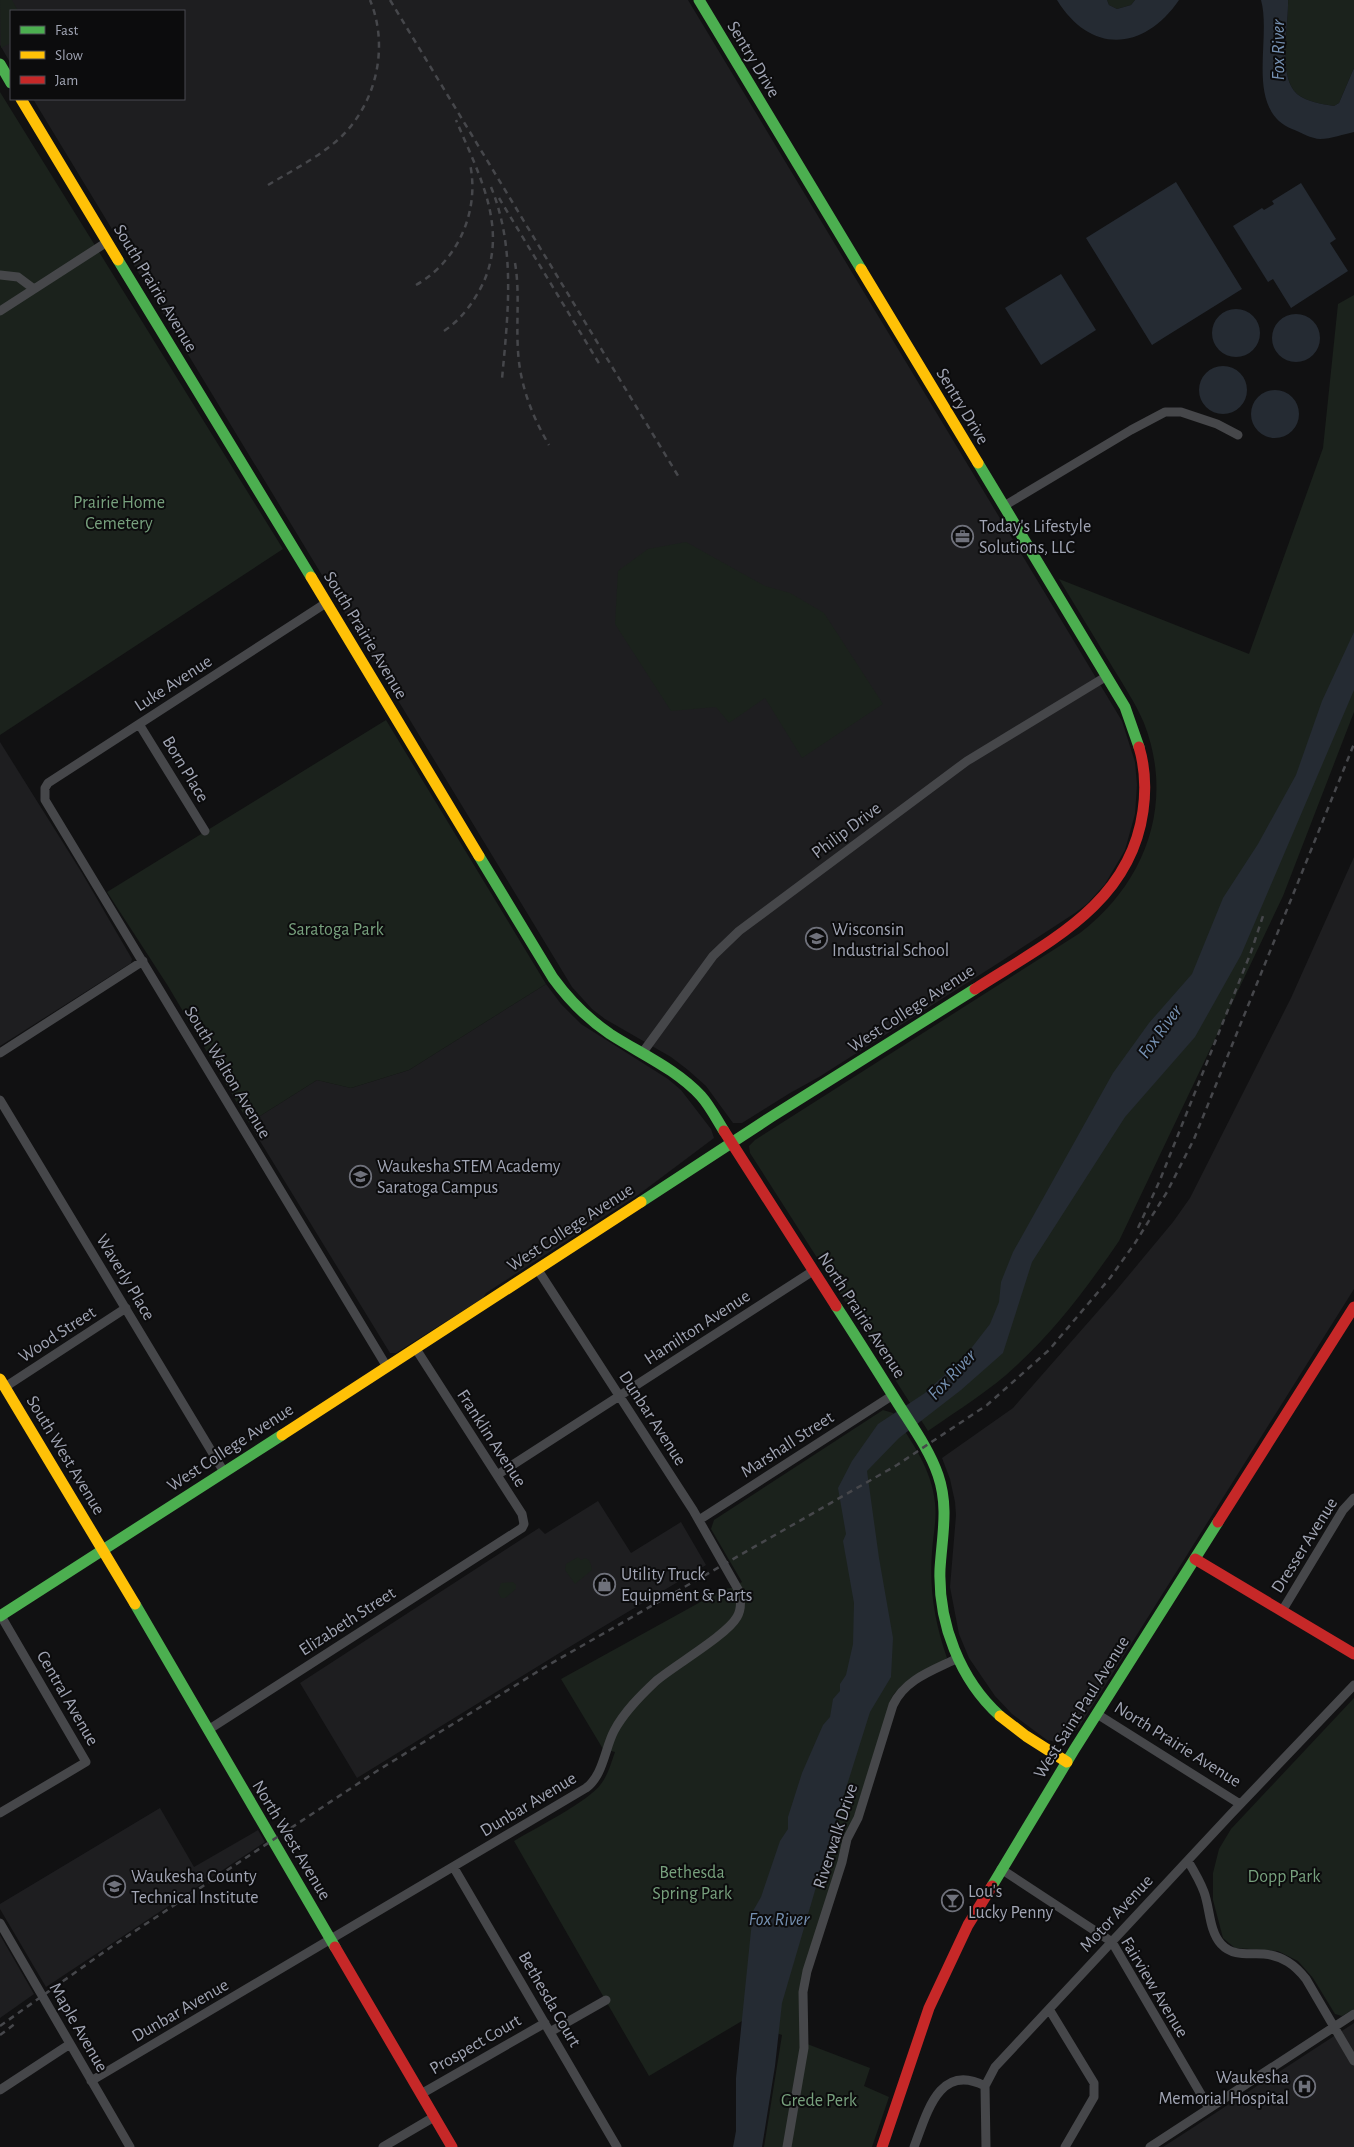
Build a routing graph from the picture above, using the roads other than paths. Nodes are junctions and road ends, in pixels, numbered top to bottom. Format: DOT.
graph roads {
  1 [pos="699,0"];
  2 [pos="0,64"];
  3 [pos="10,81"];
  4 [pos="22,100"];
  5 [pos="107,242"];
  6 [pos="0,275"];
  7 [pos="34,289"];
  8 [pos="0,310"];
  9 [pos="1238,435"];
  10 [pos="1004,506"];
  11 [pos="326,603"];
  12 [pos="1107,676"];
  13 [pos="139,724"];
  14 [pos="44,794"];
  15 [pos="205,831"];
  16 [pos="1135,845"];
  17 [pos="143,961"];
  18 [pos="643,1052"];
  19 [pos="0,1053"];
  20 [pos="0,1100"];
  21 [pos="732,1142"];
  22 [pos="538,1270"];
  23 [pos="813,1271"];
  24 [pos="1354,1307"];
  25 [pos="126,1308"];
  26 [pos="416,1349"];
  27 [pos="387,1367"];
  28 [pos="2,1383"];
  29 [pos="893,1395"];
  30 [pos="619,1396"];
  31 [pos="224,1472"];
  32 [pos="497,1475"];
  33 [pos="1354,1498"];
  34 [pos="699,1520"];
  35 [pos="504,1539"];
  36 [pos="103,1550"];
  37 [pos="1195,1559"];
  38 [pos="1282,1611"];
  39 [pos="1,1616"];
  40 [pos="1354,1654"];
  41 [pos="958,1658"];
  42 [pos="1354,1685"];
  43 [pos="1097,1714"];
  44 [pos="208,1730"];
  45 [pos="1067,1762"];
  46 [pos="1240,1804"];
  47 [pos="0,1813"];
  48 [pos="1188,1861"];
  49 [pos="454,1868"];
  50 [pos="1001,1869"];
  51 [pos="0,1923"];
  52 [pos="332,1940"];
  53 [pos="1112,1942"];
  54 [pos="606,2000"];
  55 [pos="1049,2009"];
  56 [pos="1354,2014"];
  57 [pos="545,2023"];
  58 [pos="1334,2027"];
  59 [pos="550,2032"];
  60 [pos="70,2044"];
  61 [pos="1354,2061"];
  62 [pos="91,2081"];
  63 [pos="985,2086"];
  64 [pos="0,2090"];
  65 [pos="421,2094"];
  66 [pos="1209,2108"];
  67 [pos="434,2117"];
  68 [pos="130,2147"];
  69 [pos="383,2147"];
  70 [pos="452,2147"];
  71 [pos="617,2147"];
  72 [pos="787,2147"];
  73 [pos="882,2147"];
  74 [pos="914,2147"];
  75 [pos="986,2147"];
  76 [pos="1065,2147"];
  77 [pos="1150,2147"];
  1 -- 10 [label="street, Sentry Drive"];
  2 -- 3 [label="street"];
  4 -- 5 [label="street, South Prairie Avenue"];
  5 -- 7 [label="street"];
  5 -- 11 [label="street, South Prairie Avenue"];
  6 -- 7 [label="street"];
  7 -- 8 [label="street"];
  9 -- 10 [label="street"];
  10 -- 12 [label="street, Sentry Drive"];
  11 -- 13 [label="street, Luke Avenue"];
  11 -- 18 [label="street, South Prairie Avenue"];
  12 -- 16 [label="street, Sentry Drive"];
  12 -- 18 [label="street, Philip Drive"];
  13 -- 14 [label="street, Luke Avenue"];
  13 -- 15 [label="street, Born Place"];
  14 -- 17 [label="street, South Walton Avenue"];
  16 -- 21 [label="street, West College Avenue"];
  17 -- 19 [label="street"];
  17 -- 27 [label="street, South Walton Avenue"];
  18 -- 21 [label="street, South Prairie Avenue"];
  20 -- 25 [label="street, Waverly Place"];
  21 -- 22 [label="street, West College Avenue"];
  21 -- 23 [label="street, North Prairie Avenue"];
  22 -- 26 [label="street, West College Avenue"];
  22 -- 30 [label="street, Dunbar Avenue"];
  23 -- 29 [label="street, North Prairie Avenue"];
  23 -- 30 [label="street, Hamilton Avenue"];
  24 -- 37 [label="street, West Saint Paul Avenue"];
  25 -- 28 [label="street, Wood Street"];
  25 -- 31 [label="street, Waverly Place"];
  26 -- 27 [label="street, West College Avenue"];
  26 -- 32 [label="street, Franklin Avenue"];
  27 -- 31 [label="street, West College Avenue"];
  28 -- 36 [label="street, South West Avenue"];
  29 -- 34 [label="street, Marshall Street"];
  29 -- 41 [label="street, North Prairie Avenue"];
  30 -- 32 [label="street, Hamilton Avenue"];
  30 -- 34 [label="street, Dunbar Avenue"];
  31 -- 36 [label="street, West College Avenue"];
  32 -- 35 [label="street, Franklin Avenue"];
  33 -- 38 [label="street, Dresser Avenue"];
  34 -- 49 [label="street, Dunbar Avenue"];
  35 -- 44 [label="street, Elizabeth Street"];
  36 -- 39 [label="street, West College Avenue"];
  36 -- 44 [label="street, North West Avenue"];
  37 -- 38 [label="street"];
  37 -- 43 [label="street, West Saint Paul Avenue"];
  38 -- 40 [label="street"];
  39 -- 47 [label="street, Central Avenue"];
  41 -- 45 [label="street, North Prairie Avenue"];
  41 -- 72 [label="street, Riverwalk Drive"];
  42 -- 46 [label="street, Motor Avenue"];
  43 -- 45 [label="street, West Saint Paul Avenue"];
  43 -- 46 [label="street, North Prairie Avenue"];
  44 -- 52 [label="street, North West Avenue"];
  45 -- 50 [label="street, West Saint Paul Avenue"];
  46 -- 48 [label="street, Motor Avenue"];
  48 -- 53 [label="street, Motor Avenue"];
  48 -- 58 [label="street"];
  49 -- 52 [label="street, Dunbar Avenue"];
  49 -- 57 [label="street, Bethesda Court"];
  50 -- 53 [label="street, Fairview Avenue"];
  50 -- 73 [label="street, West Saint Paul Avenue"];
  51 -- 60 [label="street, Maple Avenue"];
  52 -- 62 [label="street, Dunbar Avenue"];
  52 -- 65 [label="street, North West Avenue"];
  53 -- 55 [label="street, Motor Avenue"];
  53 -- 66 [label="street, Fairview Avenue"];
  54 -- 59 [label="street"];
  55 -- 63 [label="street, Motor Avenue"];
  55 -- 76 [label="street"];
  56 -- 58 [label="street"];
  57 -- 59 [label="street, Bethesda Court"];
  57 -- 65 [label="street, Prospect Court"];
  58 -- 61 [label="street"];
  58 -- 66 [label="street"];
  59 -- 71 [label="street, Bethesda Court"];
  60 -- 62 [label="street, Maple Avenue"];
  60 -- 64 [label="street"];
  62 -- 68 [label="street, Maple Avenue"];
  63 -- 74 [label="street"];
  63 -- 75 [label="street"];
  65 -- 67 [label="street, North West Avenue"];
  66 -- 77 [label="street"];
  67 -- 69 [label="street"];
  67 -- 70 [label="street, North West Avenue"];
}
